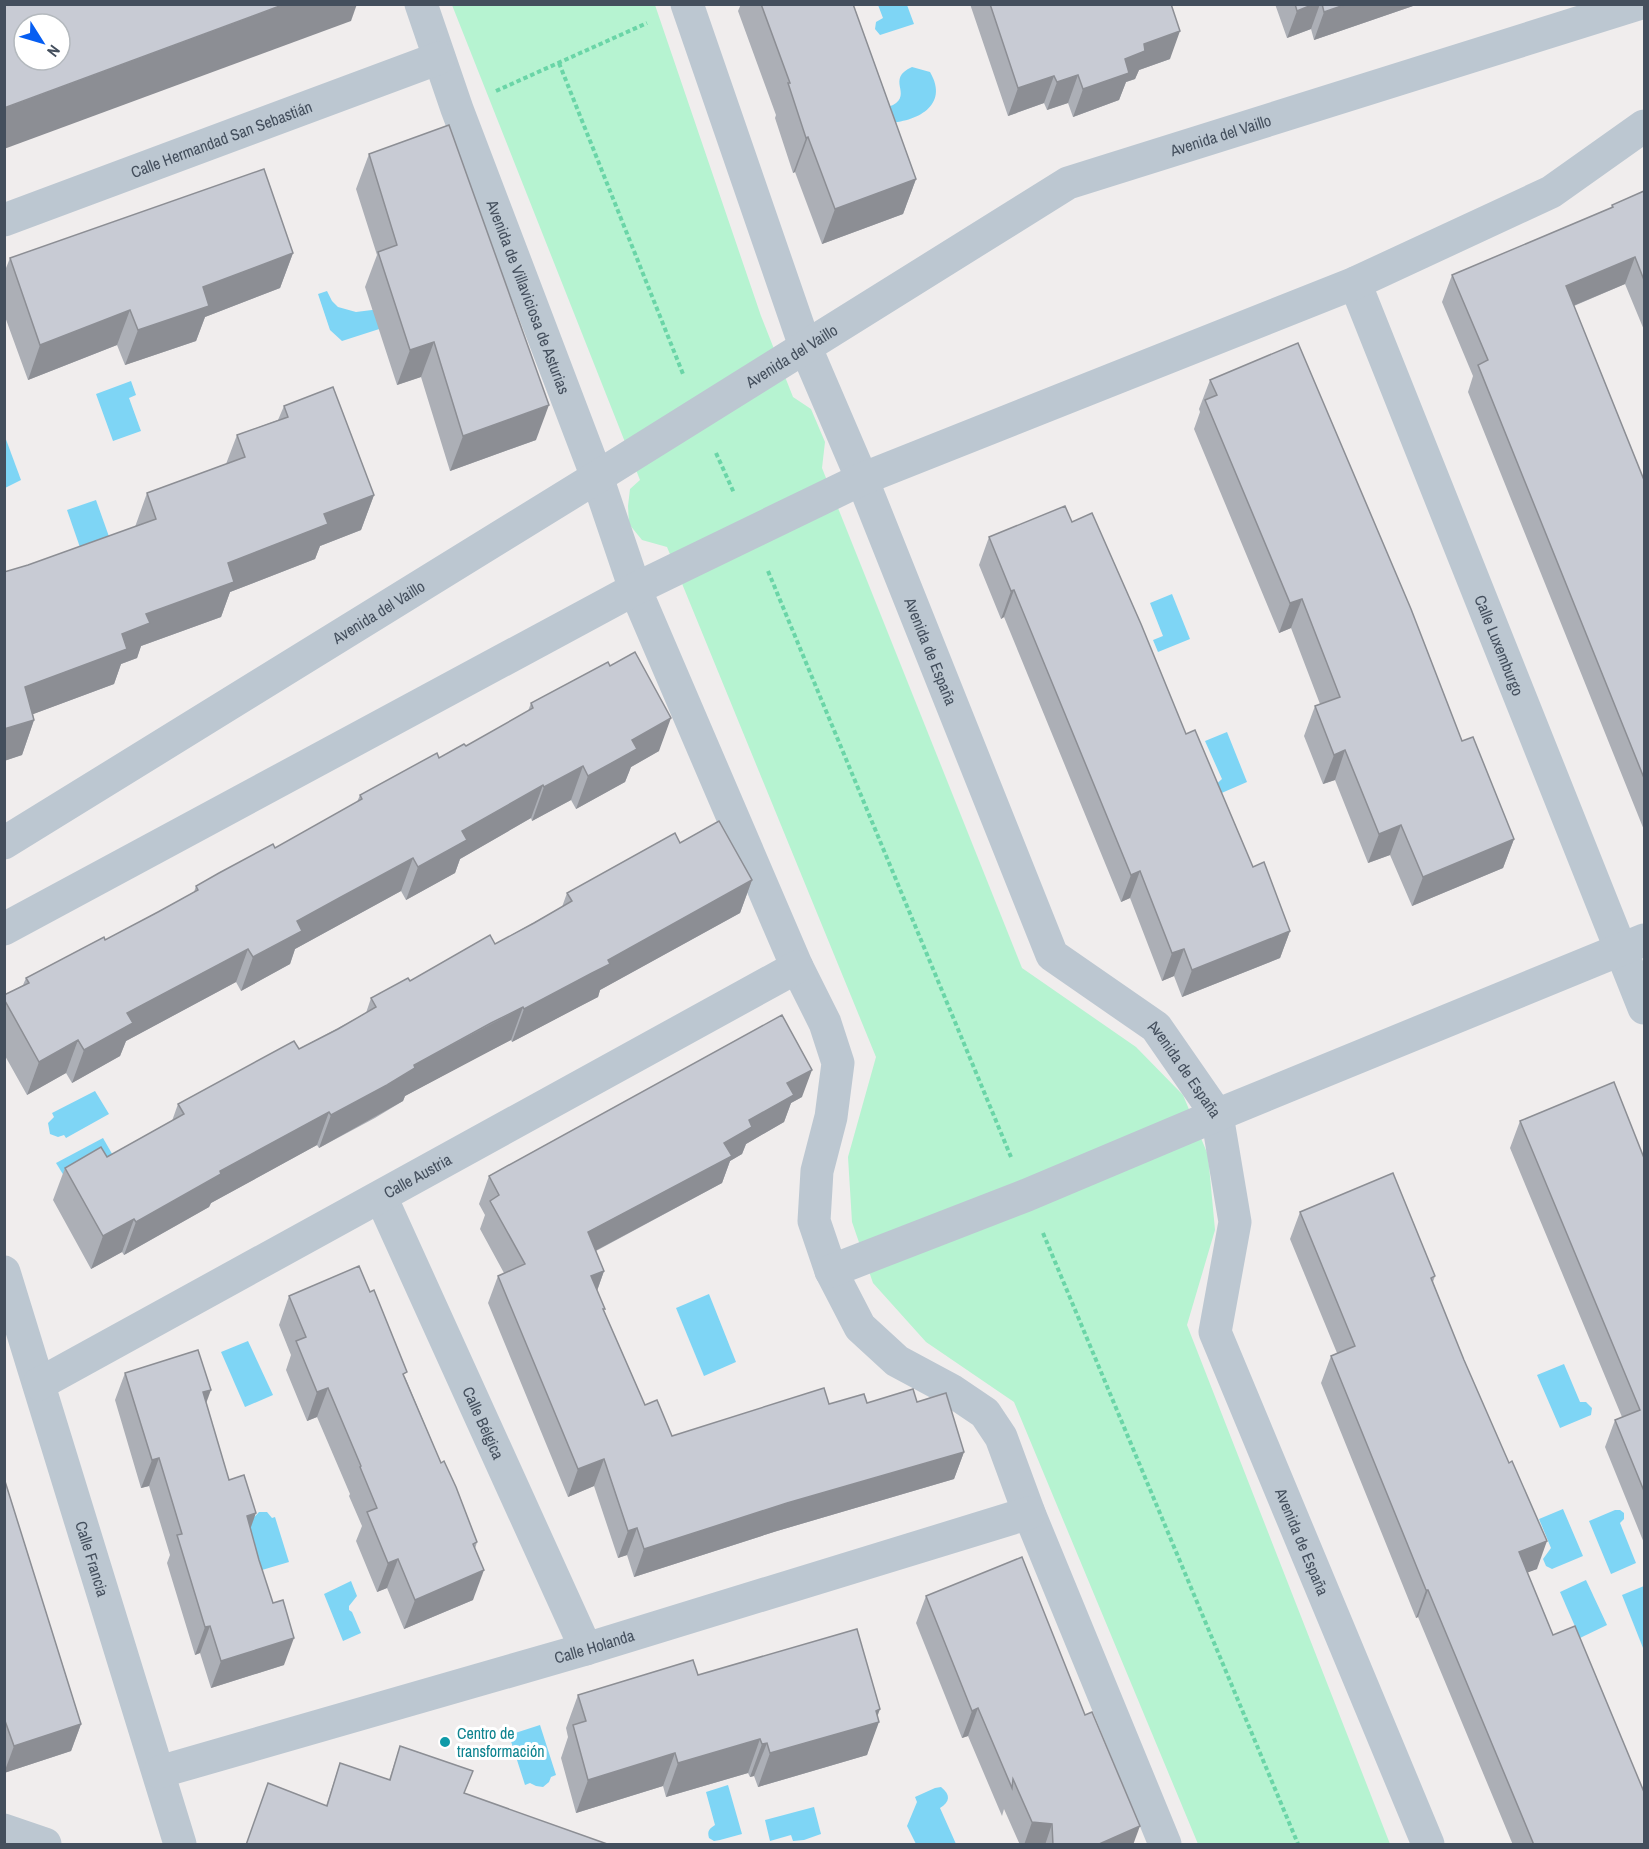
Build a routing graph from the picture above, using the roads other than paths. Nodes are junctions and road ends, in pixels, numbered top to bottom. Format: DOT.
graph roads {
  1 [pos="421,4"];
  2 [pos="1638,4"];
  3 [pos="687,5"];
  4 [pos="439,58"];
  5 [pos="1644,126"];
  6 [pos="4,220"];
  7 [pos="1355,283"];
  8 [pos="805,346"];
  9 [pos="597,477"];
  10 [pos="862,479"];
  11 [pos="635,588"];
  12 [pos="4,843"];
  13 [pos="4,929"];
  14 [pos="1633,945"];
  15 [pos="797,967"];
  16 [pos="1644,1008"];
  17 [pos="1217,1115"];
  18 [pos="381,1197"];
  19 [pos="831,1271"];
  20 [pos="4,1272"];
  21 [pos="39,1384"];
  22 [pos="1029,1513"];
  23 [pos="586,1649"];
  24 [pos="159,1772"];
  25 [pos="4,1830"];
  26 [pos="45,1845"];
  27 [pos="180,1845"];
  28 [pos="1164,1845"];
  29 [pos="1428,1845"];
  1 -- 4 [label="street, Avenida de Villaviciosa de Asturias"];
  2 -- 8 [label="street, Avenida del Vaillo"];
  3 -- 8 [label="street"];
  4 -- 6 [label="street, Calle Hermandad San Sebastián"];
  4 -- 9 [label="street, Avenida de Villaviciosa de Asturias"];
  5 -- 7 [label="street"];
  7 -- 10 [label="street"];
  7 -- 14 [label="street, Calle Luxemburgo"];
  8 -- 9 [label="street, Avenida del Vaillo"];
  8 -- 10 [label="street, Avenida de España"];
  9 -- 11 [label="street, Avenida de Villaviciosa de Asturias"];
  9 -- 12 [label="street, Avenida del Vaillo"];
  10 -- 11 [label="street"];
  10 -- 17 [label="street, Avenida de España"];
  11 -- 13 [label="street"];
  11 -- 15 [label="street"];
  14 -- 16 [label="street, Calle Luxemburgo"];
  14 -- 17 [label="street"];
  15 -- 18 [label="street, Calle Austria"];
  15 -- 19 [label="street"];
  17 -- 19 [label="street"];
  17 -- 29 [label="street, Avenida de España"];
  18 -- 21 [label="street, Calle Austria"];
  18 -- 23 [label="street, Calle Bélgica"];
  19 -- 22 [label="street"];
  20 -- 21 [label="street, Calle Francia"];
  21 -- 24 [label="street, Calle Francia"];
  22 -- 23 [label="street, Calle Holanda"];
  22 -- 28 [label="street"];
  23 -- 24 [label="street, Calle Holanda"];
  24 -- 27 [label="street, Calle Francia"];
  25 -- 26 [label="street"];
}
